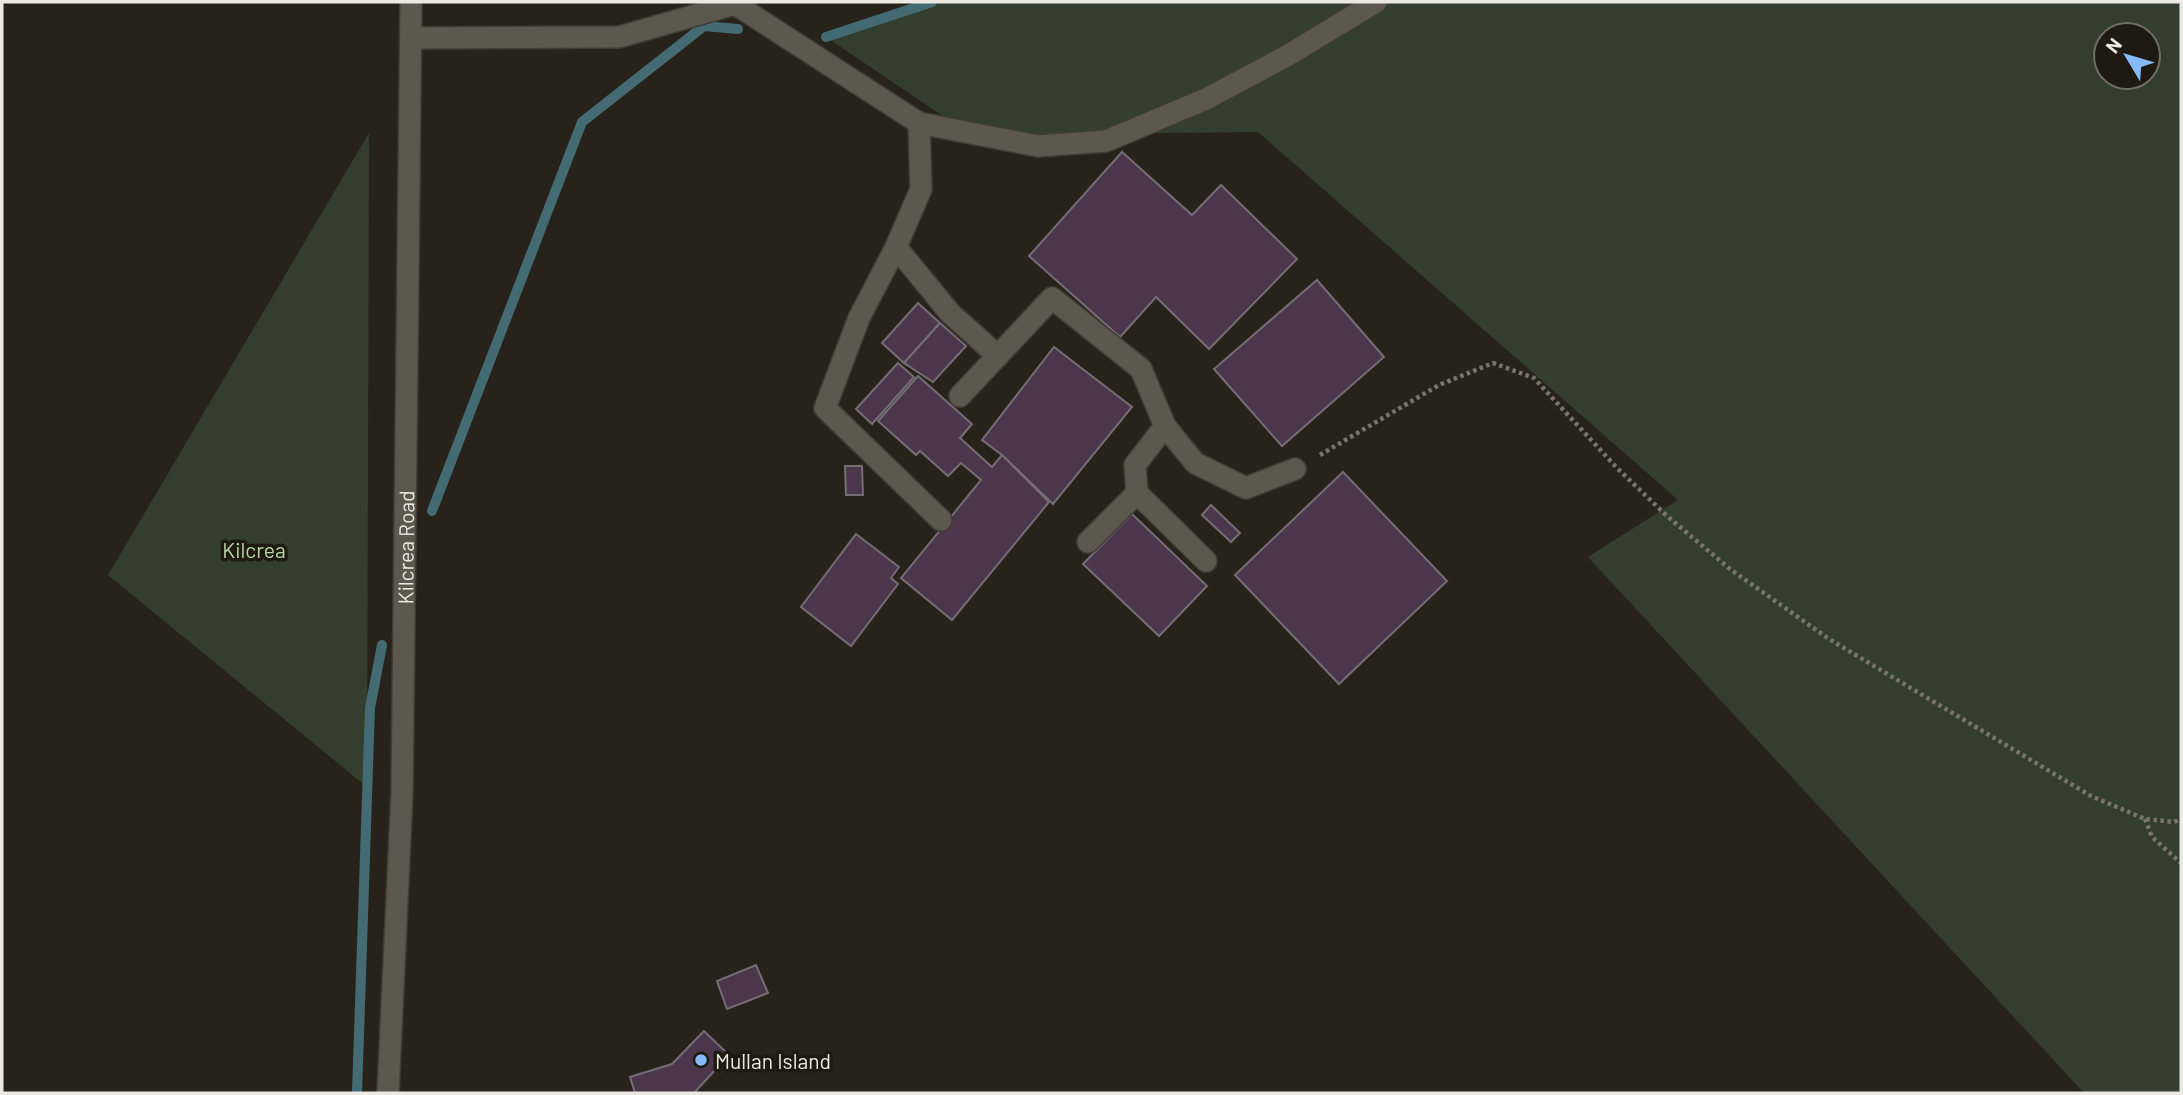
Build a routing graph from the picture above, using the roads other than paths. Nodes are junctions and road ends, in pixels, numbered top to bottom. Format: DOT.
graph roads {
  1 [pos="411,2"];
  2 [pos="1376,2"];
  3 [pos="412,38"];
  4 [pos="919,123"];
  5 [pos="896,247"];
  6 [pos="998,356"];
  7 [pos="960,396"];
  8 [pos="1165,426"];
  9 [pos="1295,469"];
  10 [pos="1137,493"];
  11 [pos="941,520"];
  12 [pos="1088,542"];
  13 [pos="1206,561"];
  14 [pos="388,1093"];
  1 -- 3 [label="street, Kilcrea Road"];
  2 -- 4 [label="street"];
  3 -- 4 [label="street"];
  3 -- 14 [label="street, Kilcrea Road"];
  4 -- 5 [label="street"];
  5 -- 6 [label="street"];
  5 -- 11 [label="street"];
  6 -- 7 [label="street"];
  6 -- 8 [label="street"];
  8 -- 9 [label="street"];
  8 -- 10 [label="street"];
  10 -- 12 [label="street"];
  10 -- 13 [label="street"];
}
